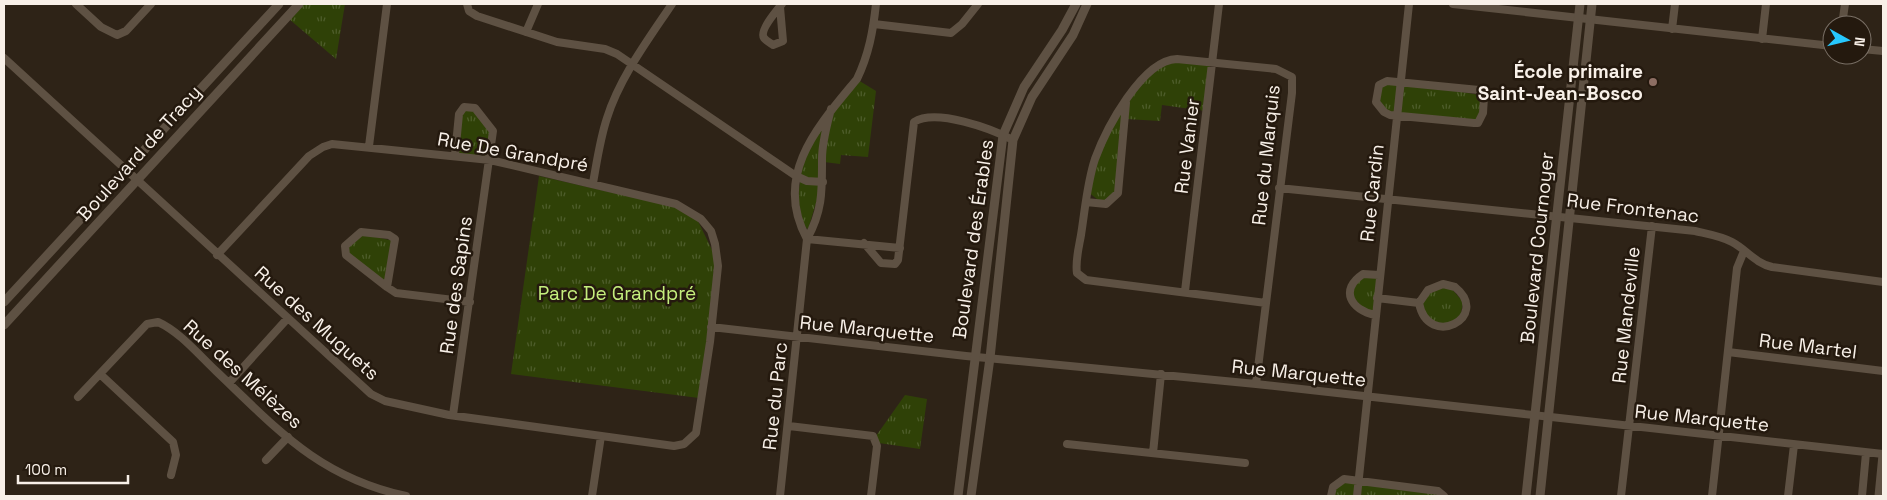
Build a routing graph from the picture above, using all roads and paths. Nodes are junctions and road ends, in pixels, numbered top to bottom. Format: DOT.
graph roads {
  1 [pos="76,4"];
  2 [pos="151,4"];
  3 [pos="279,4"];
  4 [pos="299,4"];
  5 [pos="387,4"];
  6 [pos="467,4"];
  7 [pos="538,4"];
  8 [pos="672,4"];
  9 [pos="876,4"];
  10 [pos="978,4"];
  11 [pos="1076,4"];
  12 [pos="1087,4"];
  13 [pos="1219,4"];
  14 [pos="1409,4"];
  15 [pos="1453,4"];
  16 [pos="1580,4"];
  17 [pos="1592,4"];
  18 [pos="1675,4"];
  19 [pos="1766,4"];
  20 [pos="781,5"];
  21 [pos="1492,6"];
  22 [pos="1579,18"];
  23 [pos="1591,19"];
  24 [pos="874,24"];
  25 [pos="1672,29"];
  26 [pos="526,32"];
  27 [pos="1762,39"];
  28 [pos="1822,45"];
  29 [pos="231,55"];
  30 [pos="4,58"];
  31 [pos="1213,63"];
  32 [pos="241,64"];
  33 [pos="633,64"];
  34 [pos="1400,81"];
  35 [pos="1126,101"];
  36 [pos="831,109"];
  37 [pos="1397,116"];
  38 [pos="1003,135"];
  39 [pos="1014,140"];
  40 [pos="369,146"];
  41 [pos="455,156"];
  42 [pos="490,160"];
  43 [pos="125,170"];
  44 [pos="796,176"];
  45 [pos="137,181"];
  46 [pos="824,182"];
  47 [pos="593,183"];
  48 [pos="1279,188"];
  49 [pos="1388,199"];
  50 [pos="1086,202"];
  51 [pos="1557,215"];
  52 [pos="1569,217"];
  53 [pos="1652,226"];
  54 [pos="807,239"];
  55 [pos="864,244"];
  56 [pos="900,248"];
  57 [pos="1744,251"];
  58 [pos="217,255"];
  59 [pos="1379,275"];
  60 [pos="1883,282"];
  61 [pos="387,287"];
  62 [pos="1185,291"];
  63 [pos="1377,298"];
  64 [pos="4,302"];
  65 [pos="470,302"];
  66 [pos="1419,302"];
  67 [pos="1266,303"];
  68 [pos="1375,315"];
  69 [pos="287,319"];
  70 [pos="5,321"];
  71 [pos="711,327"];
  72 [pos="798,337"];
  73 [pos="1728,352"];
  74 [pos="974,357"];
  75 [pos="990,358"];
  76 [pos="1883,371"];
  77 [pos="100,374"];
  78 [pos="1161,374"];
  79 [pos="229,383"];
  80 [pos="1256,384"];
  81 [pos="78,397"];
  82 [pos="1366,397"];
  83 [pos="453,415"];
  84 [pos="1535,417"];
  85 [pos="1549,418"];
  86 [pos="789,426"];
  87 [pos="1630,426"];
  88 [pos="601,436"];
  89 [pos="1719,436"];
  90 [pos="288,437"];
  91 [pos="1067,444"];
  92 [pos="1794,445"];
  93 [pos="1153,453"];
  94 [pos="1866,453"];
  95 [pos="1883,455"];
  96 [pos="266,460"];
  97 [pos="1244,463"];
  98 [pos="171,475"];
  99 [pos="1359,480"];
  100 [pos="406,496"];
  101 [pos="592,496"];
  102 [pos="780,496"];
  103 [pos="871,496"];
  104 [pos="958,496"];
  105 [pos="971,496"];
  106 [pos="1331,496"];
  107 [pos="1357,496"];
  108 [pos="1444,496"];
  109 [pos="1526,496"];
  110 [pos="1540,496"];
  111 [pos="1621,496"];
  112 [pos="1712,496"];
  113 [pos="1788,496"];
  114 [pos="1862,496"];
  115 [pos="1879,496"];
  1 -- 2 [label="street"];
  3 -- 29 [label="street, Boulevard de Tracy"];
  4 -- 32 [label="street, Boulevard de Tracy"];
  5 -- 40 [label="street"];
  6 -- 26 [label="street"];
  7 -- 26 [label="street"];
  8 -- 33 [label="street"];
  9 -- 24 [label="street, Rue du Parc"];
  10 -- 24 [label="street"];
  11 -- 38 [label="street, Boulevard des Érables"];
  12 -- 39 [label="street, Boulevard des Érables"];
  13 -- 31 [label="street, Rue Vanier"];
  14 -- 34 [label="street, Rue Cardin"];
  15 -- 21 [label="street"];
  16 -- 22 [label="street, Boulevard Cournoyer"];
  17 -- 23 [label="street, Boulevard Cournoyer"];
  18 -- 25 [label="street"];
  19 -- 27 [label="street"];
  20 -- 20 [label="street"];
  21 -- 22 [label="street"];
  22 -- 23 [label="street"];
  22 -- 51 [label="street, Boulevard Cournoyer"];
  23 -- 25 [label="street"];
  23 -- 52 [label="street, Boulevard Cournoyer"];
  24 -- 36 [label="street, Rue du Parc"];
  25 -- 27 [label="street"];
  26 -- 33 [label="street"];
  27 -- 28 [label="street"];
  29 -- 32 [label="street"];
  29 -- 43 [label="street, Boulevard de Tracy"];
  30 -- 43 [label="street, Rue des Muguets"];
  31 -- 35 [label="street, Rue du Marquis"];
  31 -- 48 [label="street, Rue du Marquis"];
  31 -- 62 [label="street, Rue Vanier"];
  32 -- 45 [label="street, Boulevard de Tracy"];
  33 -- 44 [label="street"];
  33 -- 47 [label="street"];
  34 -- 37 [label="street, Rue Cardin"];
  34 -- 37 [label="street"];
  34 -- 37 [label="street"];
  35 -- 50 [label="street, Rue du Marquis"];
  35 -- 50 [label="street"];
  36 -- 44 [label="street, Rue du Parc"];
  36 -- 46 [label="street, Rue du Parc"];
  37 -- 49 [label="street, Rue Cardin"];
  38 -- 39 [label="street"];
  38 -- 56 [label="street"];
  38 -- 74 [label="street, Boulevard des Érables"];
  39 -- 75 [label="street, Boulevard des Érables"];
  40 -- 41 [label="street, Rue De Grandpré"];
  40 -- 58 [label="street, Rue De Grandpré"];
  41 -- 42 [label="street, Rue De Grandpré"];
  41 -- 42 [label="street, Rue des Sapins"];
  42 -- 47 [label="street, Rue De Grandpré"];
  42 -- 65 [label="street, Rue des Sapins"];
  43 -- 45 [label="street, Rue des Muguets"];
  43 -- 64 [label="street, Boulevard de Tracy"];
  44 -- 46 [label="street"];
  44 -- 54 [label="street, Rue du Parc"];
  45 -- 58 [label="street, Rue des Muguets"];
  45 -- 70 [label="street, Boulevard de Tracy"];
  46 -- 54 [label="street, Rue du Parc"];
  47 -- 71 [label="street, Rue De Grandpré"];
  48 -- 49 [label="street, Rue Frontenac"];
  48 -- 67 [label="street, Rue du Marquis"];
  49 -- 51 [label="street, Rue Frontenac"];
  49 -- 59 [label="street, Rue Cardin"];
  50 -- 62 [label="street, Rue du Marquis"];
  51 -- 52 [label="street, Rue Frontenac"];
  51 -- 84 [label="street, Boulevard Cournoyer"];
  52 -- 53 [label="street, Rue Frontenac"];
  52 -- 85 [label="street, Boulevard Cournoyer"];
  53 -- 57 [label="street, Rue Frontenac"];
  53 -- 87 [label="street, Rue Mandeville"];
  54 -- 55 [label="street"];
  54 -- 72 [label="street, Rue du Parc"];
  55 -- 56 [label="street"];
  55 -- 56 [label="street"];
  57 -- 60 [label="street, Rue Frontenac"];
  57 -- 73 [label="street"];
  58 -- 69 [label="street, Rue des Muguets"];
  59 -- 63 [label="street, Rue Cardin"];
  59 -- 68 [label="street"];
  61 -- 61 [label="street"];
  61 -- 65 [label="street"];
  62 -- 67 [label="street, Rue du Marquis"];
  63 -- 66 [label="street"];
  63 -- 68 [label="street, Rue Cardin"];
  65 -- 83 [label="street, Rue des Sapins"];
  66 -- 66 [label="street"];
  67 -- 80 [label="street, Rue du Marquis"];
  68 -- 82 [label="street, Rue Cardin"];
  69 -- 79 [label="street"];
  69 -- 83 [label="street, Rue des Muguets"];
  71 -- 72 [label="street, Rue Marquette"];
  71 -- 88 [label="street, Rue des Muguets"];
  72 -- 74 [label="street, Rue Marquette"];
  72 -- 86 [label="street, Rue du Parc"];
  73 -- 76 [label="street, Rue Martel"];
  73 -- 89 [label="street"];
  74 -- 75 [label="street, Rue Marquette"];
  74 -- 104 [label="street, Boulevard des Érables"];
  75 -- 78 [label="street, Rue Marquette"];
  75 -- 105 [label="street, Boulevard des Érables"];
  77 -- 79 [label="street, Rue des Mélèzes"];
  77 -- 81 [label="street, Rue des Mélèzes"];
  77 -- 98 [label="street"];
  78 -- 80 [label="street, Rue Marquette"];
  78 -- 93 [label="street"];
  79 -- 90 [label="street, Rue des Mélèzes"];
  80 -- 82 [label="street, Rue Marquette"];
  82 -- 84 [label="street, Rue Marquette"];
  82 -- 99 [label="street, Rue Cardin"];
  83 -- 88 [label="street, Rue des Muguets"];
  84 -- 85 [label="street, Rue Marquette"];
  84 -- 109 [label="street, Boulevard Cournoyer"];
  85 -- 87 [label="street, Rue Marquette"];
  85 -- 110 [label="street, Boulevard Cournoyer"];
  86 -- 102 [label="street, Rue du Parc"];
  86 -- 103 [label="street"];
  87 -- 89 [label="street, Rue Marquette"];
  87 -- 111 [label="street, Rue Mandeville"];
  88 -- 101 [label="street"];
  89 -- 92 [label="street, Rue Marquette"];
  89 -- 112 [label="street"];
  90 -- 96 [label="street"];
  90 -- 100 [label="street, Rue des Mélèzes"];
  91 -- 93 [label="street"];
  92 -- 94 [label="street, Rue Marquette"];
  92 -- 113 [label="street"];
  93 -- 97 [label="street"];
  94 -- 95 [label="street, Rue Marquette"];
  94 -- 114 [label="street"];
  95 -- 115 [label="street"];
  99 -- 106 [label="street"];
  99 -- 107 [label="street, Rue Cardin"];
  99 -- 108 [label="street"];
}
